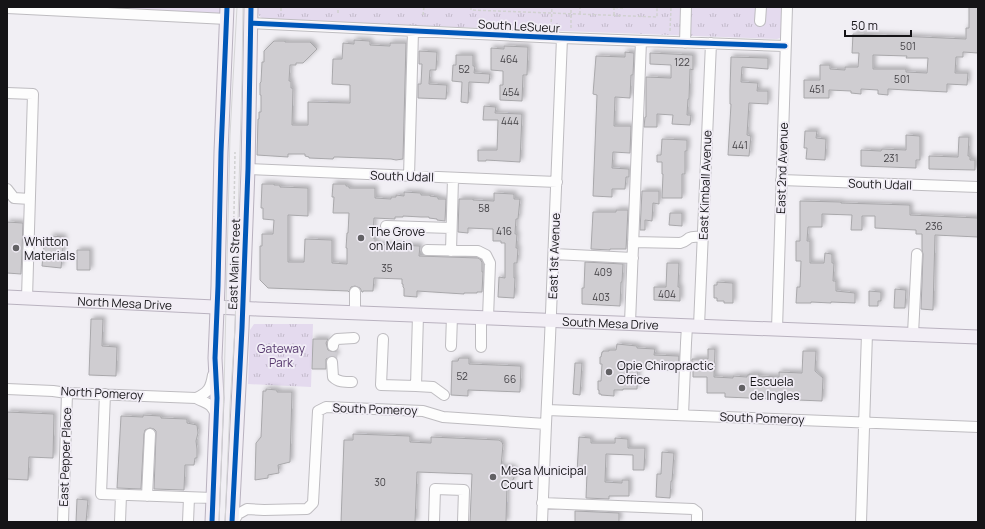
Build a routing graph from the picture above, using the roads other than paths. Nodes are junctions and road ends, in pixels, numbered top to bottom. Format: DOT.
graph roads {
  1 [pos="252,7"];
  2 [pos="686,7"];
  3 [pos="761,7"];
  4 [pos="787,7"];
  5 [pos="7,8"];
  6 [pos="227,13"];
  7 [pos="760,21"];
  8 [pos="251,23"];
  9 [pos="413,31"];
  10 [pos="562,38"];
  11 [pos="641,41"];
  12 [pos="685,43"];
  13 [pos="710,43"];
  14 [pos="785,46"];
  15 [pos="7,93"];
  16 [pos="248,169"];
  17 [pos="409,176"];
  18 [pos="453,178"];
  19 [pos="781,180"];
  20 [pos="557,182"];
  21 [pos="978,187"];
  22 [pos="7,189"];
  23 [pos="30,199"];
  24 [pos="386,226"];
  25 [pos="452,228"];
  26 [pos="702,237"];
  27 [pos="634,242"];
  28 [pos="426,250"];
  29 [pos="450,250"];
  30 [pos="554,254"];
  31 [pos="917,254"];
  32 [pos="633,258"];
  33 [pos="355,292"];
  34 [pos="7,297"];
  35 [pos="27,298"];
  36 [pos="217,306"];
  37 [pos="243,308"];
  38 [pos="355,312"];
  39 [pos="418,315"];
  40 [pos="452,316"];
  41 [pos="485,318"];
  42 [pos="551,320"];
  43 [pos="630,324"];
  44 [pos="693,326"];
  45 [pos="777,329"];
  46 [pos="867,333"];
  47 [pos="913,334"];
  48 [pos="978,336"];
  49 [pos="354,338"];
  50 [pos="383,339"];
  51 [pos="333,346"];
  52 [pos="451,346"];
  53 [pos="481,347"];
  54 [pos="215,358"];
  55 [pos="332,362"];
  56 [pos="352,382"];
  57 [pos="416,386"];
  58 [pos="7,389"];
  59 [pos="67,393"];
  60 [pos="105,394"];
  61 [pos="444,395"];
  62 [pos="196,398"];
  63 [pos="547,410"];
  64 [pos="684,415"];
  65 [pos="216,416"];
  66 [pos="864,422"];
  67 [pos="546,424"];
  68 [pos="978,427"];
  69 [pos="150,434"];
  70 [pos="234,491"];
  71 [pos="121,495"];
  72 [pos="147,496"];
  73 [pos="189,498"];
  74 [pos="213,498"];
  75 [pos="542,503"];
  76 [pos="248,509"];
  77 [pos="62,522"];
  78 [pos="120,522"];
  79 [pos="188,522"];
  80 [pos="212,522"];
  81 [pos="232,522"];
  82 [pos="434,522"];
  83 [pos="463,522"];
  84 [pos="542,522"];
  85 [pos="697,522"];
  86 [pos="860,522"];
  1 -- 8 [label="main road, East Main Street"];
  2 -- 12 [label="street"];
  3 -- 7 [label="street"];
  4 -- 14 [label="street, East 2nd Avenue"];
  5 -- 6 [label="street"];
  6 -- 36 [label="main road, East Main Street"];
  8 -- 9 [label="street, South LeSueur"];
  8 -- 16 [label="main road, East Main Street"];
  9 -- 10 [label="street, South LeSueur"];
  9 -- 17 [label="street"];
  10 -- 11 [label="street, South LeSueur"];
  10 -- 20 [label="street, East 1st Avenue"];
  11 -- 12 [label="street, South LeSueur"];
  11 -- 27 [label="street"];
  12 -- 13 [label="street, South LeSueur"];
  13 -- 14 [label="street, South LeSueur"];
  13 -- 26 [label="street, East Kimball Avenue"];
  14 -- 19 [label="street, East 2nd Avenue"];
  15 -- 23 [label="street"];
  16 -- 17 [label="street, South Udall"];
  16 -- 37 [label="main road, East Main Street"];
  17 -- 18 [label="street, South Udall"];
  18 -- 20 [label="street, South Udall"];
  18 -- 25 [label="street"];
  19 -- 21 [label="street, South Udall"];
  19 -- 45 [label="street, East 2nd Avenue"];
  20 -- 30 [label="street, East 1st Avenue"];
  22 -- 23 [label="street"];
  23 -- 35 [label="street"];
  24 -- 25 [label="street"];
  25 -- 29 [label="street"];
  26 -- 27 [label="street"];
  26 -- 44 [label="street, East Kimball Avenue"];
  27 -- 32 [label="street"];
  28 -- 29 [label="street"];
  29 -- 41 [label="street"];
  30 -- 32 [label="street"];
  30 -- 42 [label="street, East 1st Avenue"];
  31 -- 47 [label="street"];
  32 -- 43 [label="street"];
  33 -- 38 [label="street"];
  34 -- 35 [label="main road, North Mesa Drive"];
  35 -- 36 [label="main road, North Mesa Drive"];
  36 -- 37 [label="main road, North Mesa Drive"];
  36 -- 54 [label="main road, East Main Street"];
  37 -- 38 [label="main road, South Mesa Drive"];
  37 -- 70 [label="main road, East Main Street"];
  38 -- 39 [label="main road, South Mesa Drive"];
  39 -- 40 [label="main road, South Mesa Drive"];
  39 -- 57 [label="street"];
  40 -- 41 [label="main road, South Mesa Drive"];
  40 -- 52 [label="street"];
  41 -- 42 [label="main road, South Mesa Drive"];
  41 -- 53 [label="street"];
  42 -- 43 [label="main road, South Mesa Drive"];
  42 -- 63 [label="street, East 1st Avenue"];
  43 -- 44 [label="main road, South Mesa Drive"];
  44 -- 45 [label="main road, South Mesa Drive"];
  44 -- 64 [label="street, East Kimball Avenue"];
  45 -- 46 [label="main road, South Mesa Drive"];
  46 -- 47 [label="main road, South Mesa Drive"];
  46 -- 66 [label="street"];
  47 -- 48 [label="main road, South Mesa Drive"];
  49 -- 51 [label="street"];
  50 -- 57 [label="street"];
  54 -- 62 [label="street"];
  54 -- 65 [label="main road, East Main Street"];
  55 -- 56 [label="street"];
  57 -- 61 [label="street"];
  58 -- 59 [label="street, North Pomeroy"];
  59 -- 60 [label="street, North Pomeroy"];
  59 -- 77 [label="street, East Pepper Place"];
  60 -- 62 [label="street, North Pomeroy"];
  60 -- 71 [label="street"];
  62 -- 65 [label="street, North Pomeroy"];
  63 -- 64 [label="street, South Pomeroy"];
  63 -- 67 [label="street, East 1st Avenue"];
  64 -- 66 [label="street, South Pomeroy"];
  65 -- 74 [label="main road, East Main Street"];
  66 -- 68 [label="street, South Pomeroy"];
  66 -- 86 [label="street"];
  67 -- 75 [label="street, East 1st Avenue"];
  67 -- 76 [label="street, South Pomeroy"];
  69 -- 72 [label="street"];
  70 -- 76 [label="street"];
  70 -- 81 [label="main road, East Main Street"];
  71 -- 72 [label="street"];
  71 -- 78 [label="street"];
  72 -- 73 [label="street"];
  73 -- 74 [label="street"];
  73 -- 79 [label="street"];
  74 -- 80 [label="main road, East Main Street"];
  75 -- 84 [label="street, East 1st Avenue"];
  75 -- 85 [label="street"];
  76 -- 81 [label="street"];
  82 -- 83 [label="street"];
}
